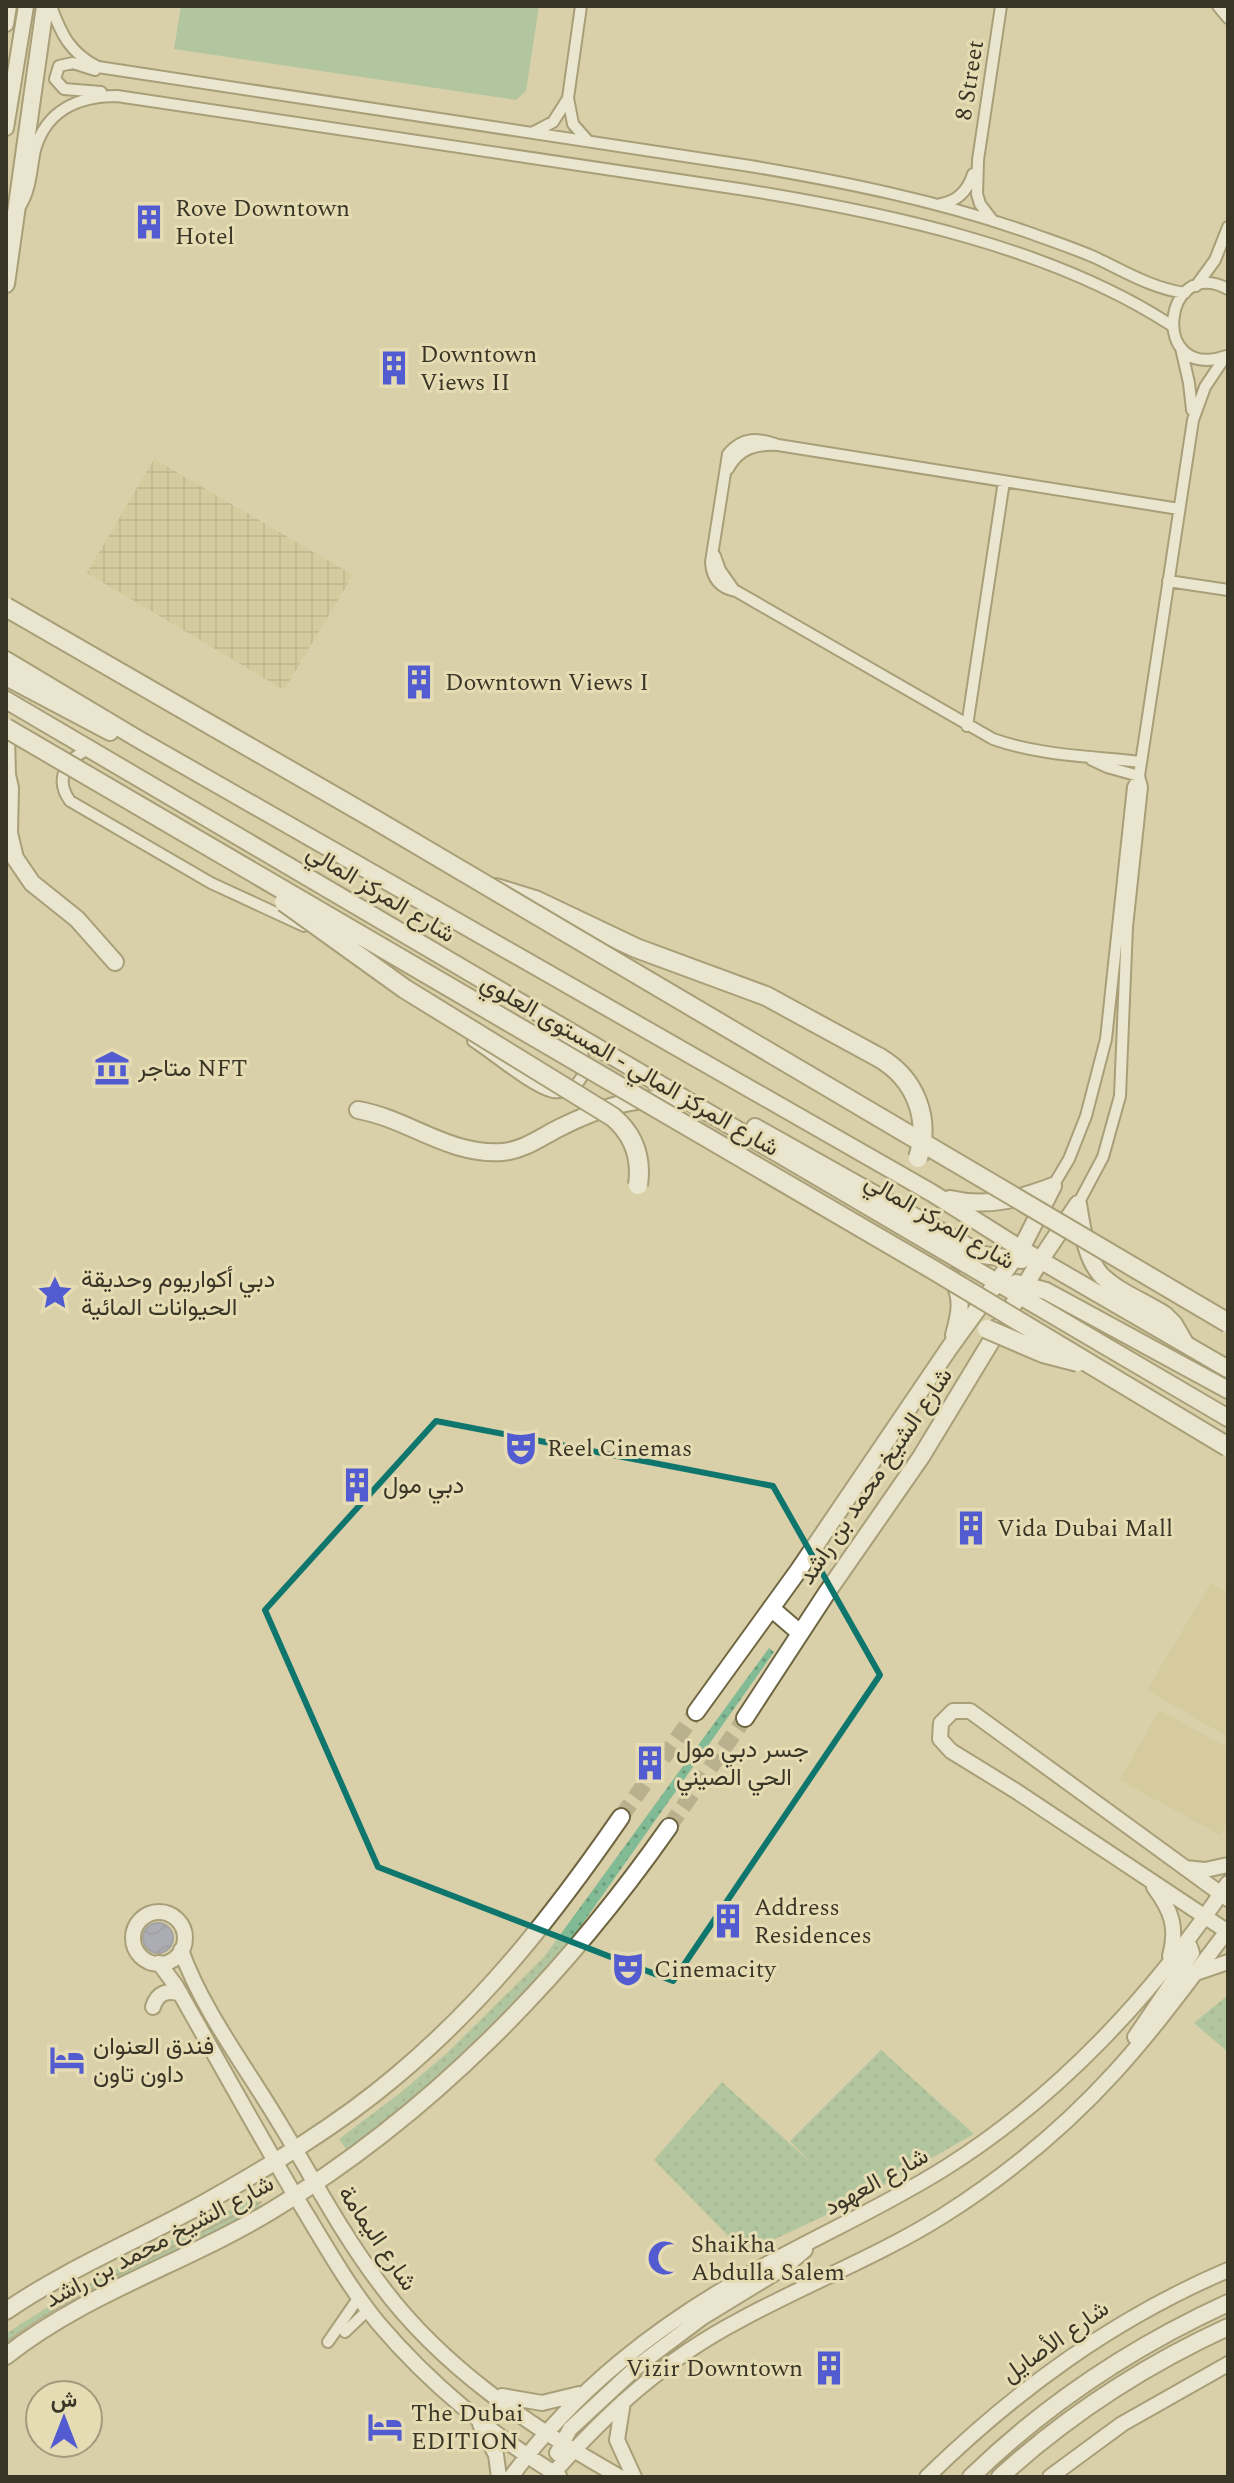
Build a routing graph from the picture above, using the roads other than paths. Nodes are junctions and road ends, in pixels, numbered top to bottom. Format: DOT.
graph roads {
  1 [pos="9,6"];
  2 [pos="26,6"];
  3 [pos="48,6"];
  4 [pos="581,6"];
  5 [pos="1001,6"];
  6 [pos="1218,6"];
  7 [pos="1228,18"];
  8 [pos="6,24"];
  9 [pos="121,71"];
  10 [pos="117,96"];
  11 [pos="568,98"];
  12 [pos="6,128"];
  13 [pos="532,133"];
  14 [pos="589,141"];
  15 [pos="978,160"];
  16 [pos="934,204"];
  17 [pos="18,210"];
  18 [pos="993,221"];
  19 [pos="1228,229"];
  20 [pos="1228,246"];
  21 [pos="6,284"];
  22 [pos="1196,286"];
  23 [pos="1228,289"];
  24 [pos="1185,293"];
  25 [pos="1171,325"];
  26 [pos="1181,347"];
  27 [pos="1226,356"];
  28 [pos="1193,420"];
  29 [pos="1004,481"];
  30 [pos="1179,509"];
  31 [pos="1168,581"];
  32 [pos="1228,590"];
  33 [pos="6,607"];
  34 [pos="6,660"];
  35 [pos="6,677"];
  36 [pos="6,700"];
  37 [pos="967,726"];
  38 [pos="6,728"];
  39 [pos="6,735"];
  40 [pos="138,739"];
  41 [pos="89,749"];
  42 [pos="1088,759"];
  43 [pos="1141,762"];
  44 [pos="1139,776"];
  45 [pos="249,871"];
  46 [pos="487,886"];
  47 [pos="115,962"];
  48 [pos="541,1016"];
  49 [pos="690,1101"];
  50 [pos="358,1110"];
  51 [pos="719,1117"];
  52 [pos="918,1158"];
  53 [pos="638,1185"];
  54 [pos="1053,1186"];
  55 [pos="932,1193"];
  56 [pos="1078,1204"];
  57 [pos="993,1230"];
  58 [pos="913,1234"];
  59 [pos="1017,1254"];
  60 [pos="983,1255"];
  61 [pos="1041,1259"];
  62 [pos="998,1282"];
  63 [pos="1023,1290"];
  64 [pos="1046,1291"];
  65 [pos="1037,1306"];
  66 [pos="1228,1323"];
  67 [pos="987,1329"];
  68 [pos="1089,1337"];
  69 [pos="1186,1345"];
  70 [pos="950,1347"];
  71 [pos="981,1360"];
  72 [pos="1088,1362"];
  73 [pos="1228,1369"];
  74 [pos="1228,1390"];
  75 [pos="1228,1418"];
  76 [pos="1228,1447"];
  77 [pos="771,1608"];
  78 [pos="800,1633"];
  79 [pos="696,1712"];
  80 [pos="745,1718"];
  81 [pos="621,1817"];
  82 [pos="669,1827"];
  83 [pos="1228,1865"];
  84 [pos="1182,1867"];
  85 [pos="1146,1877"];
  86 [pos="1225,1892"];
  87 [pos="1205,1917"];
  88 [pos="1228,1918"];
  89 [pos="1228,1931"];
  90 [pos="1181,1946"];
  91 [pos="181,1950"];
  92 [pos="1228,1962"];
  93 [pos="159,1963"];
  94 [pos="1168,1964"];
  95 [pos="1193,1976"];
  96 [pos="181,1994"];
  97 [pos="153,2007"];
  98 [pos="1115,2072"];
  99 [pos="295,2149"];
  100 [pos="275,2161"];
  101 [pos="314,2183"];
  102 [pos="295,2195"];
  103 [pos="811,2242"];
  104 [pos="1228,2270"];
  105 [pos="1228,2303"];
  106 [pos="363,2304"];
  107 [pos="6,2311"];
  108 [pos="1228,2327"];
  109 [pos="331,2344"];
  110 [pos="6,2356"];
  111 [pos="1228,2364"];
  112 [pos="490,2391"];
  113 [pos="585,2391"];
  114 [pos="625,2399"];
  115 [pos="473,2414"];
  116 [pos="545,2433"];
  117 [pos="567,2447"];
  118 [pos="527,2455"];
  119 [pos="555,2476"];
  120 [pos="499,2477"];
  121 [pos="511,2477"];
  122 [pos="620,2477"];
  123 [pos="634,2477"];
  124 [pos="927,2477"];
  125 [pos="971,2477"];
  126 [pos="1000,2477"];
  127 [pos="1050,2477"];
  1 -- 8 [label="street"];
  2 -- 12 [label="street"];
  3 -- 9 [label="street"];
  3 -- 17 [label="main road"];
  4 -- 11 [label="street"];
  5 -- 15 [label="street, 8 Street"];
  6 -- 7 [label="street"];
  9 -- 10 [label="street"];
  9 -- 13 [label="street"];
  10 -- 17 [label="street"];
  10 -- 25 [label="street"];
  11 -- 13 [label="street"];
  11 -- 14 [label="street"];
  13 -- 14 [label="street"];
  14 -- 16 [label="street"];
  15 -- 16 [label="street"];
  15 -- 18 [label="street"];
  16 -- 18 [label="street"];
  17 -- 21 [label="main road"];
  18 -- 24 [label="street"];
  19 -- 20 [label="street"];
  19 -- 22 [label="street"];
  22 -- 23 [label="street"];
  22 -- 24 [label="street"];
  24 -- 25 [label="street"];
  25 -- 26 [label="street"];
  26 -- 27 [label="street"];
  26 -- 28 [label="street"];
  27 -- 28 [label="street"];
  28 -- 30 [label="street"];
  29 -- 30 [label="street"];
  29 -- 37 [label="street"];
  29 -- 37 [label="street"];
  30 -- 31 [label="street"];
  31 -- 32 [label="street"];
  31 -- 43 [label="street"];
  33 -- 46 [label="highway, bridge"];
  34 -- 40 [label="main road, شارع المركز المالي"];
  35 -- 40 [label="main road"];
  36 -- 41 [label="main road, شارع المركز المالي"];
  37 -- 42 [label="street"];
  38 -- 45 [label="highway, شارع المركز المالي - المستوى العلوي, bridge"];
  39 -- 47 [label="main road"];
  40 -- 55 [label="main road, شارع المركز المالي"];
  41 -- 48 [label="main road, شارع المركز المالي"];
  41 -- 48 [label="street"];
  42 -- 43 [label="street"];
  42 -- 44 [label="street"];
  43 -- 44 [label="street"];
  44 -- 54 [label="street"];
  44 -- 56 [label="street"];
  45 -- 53 [label="highway, bridge"];
  45 -- 72 [label="highway, شارع المركز المالي - المستوى العلوي, bridge"];
  46 -- 52 [label="highway, bridge"];
  46 -- 66 [label="highway, bridge"];
  48 -- 49 [label="main road, شارع المركز المالي"];
  49 -- 50 [label="main road"];
  49 -- 51 [label="main road, شارع المركز المالي"];
  51 -- 58 [label="main road, شارع المركز المالي"];
  51 -- 60 [label="main road"];
  54 -- 55 [label="main road"];
  54 -- 59 [label="main road, شارع الشيخ محمد بن راشد"];
  55 -- 57 [label="main road, شارع المركز المالي"];
  56 -- 61 [label="main road, شارع الشيخ محمد بن راشد"];
  56 -- 69 [label="main road"];
  57 -- 59 [label="main road, شارع المركز المالي"];
  57 -- 60 [label="main road"];
  58 -- 62 [label="main road, شارع المركز المالي"];
  58 -- 70 [label="main road"];
  59 -- 60 [label="main road"];
  59 -- 61 [label="main road, شارع المركز المالي"];
  59 -- 62 [label="main road, شارع الشيخ محمد بن راشد"];
  61 -- 63 [label="main road, شارع الشيخ محمد بن راشد"];
  61 -- 69 [label="main road, شارع المركز المالي"];
  62 -- 63 [label="main road"];
  62 -- 70 [label="main road, شارع الشيخ محمد بن راشد"];
  63 -- 64 [label="main road"];
  63 -- 65 [label="main road, شارع المركز المالي"];
  63 -- 71 [label="main road, شارع الشيخ محمد بن راشد"];
  64 -- 65 [label="main road"];
  64 -- 74 [label="main road"];
  65 -- 68 [label="main road, شارع المركز المالي"];
  67 -- 72 [label="highway, bridge"];
  68 -- 71 [label="main road"];
  68 -- 75 [label="main road, شارع المركز المالي"];
  69 -- 73 [label="main road, شارع المركز المالي"];
  70 -- 77 [label="main road, شارع الشيخ محمد بن راشد"];
  71 -- 78 [label="main road, شارع الشيخ محمد بن راشد"];
  72 -- 76 [label="highway, شارع المركز المالي - المستوى العلوي, bridge"];
  77 -- 78 [label="main road"];
  77 -- 79 [label="main road, شارع الشيخ محمد بن راشد"];
  78 -- 80 [label="main road, شارع الشيخ محمد بن راشد"];
  81 -- 99 [label="main road, شارع الشيخ محمد بن راشد"];
  82 -- 101 [label="main road, شارع الشيخ محمد بن راشد"];
  83 -- 84 [label="street"];
  84 -- 85 [label="street"];
  84 -- 86 [label="street"];
  85 -- 87 [label="street"];
  85 -- 94 [label="street"];
  86 -- 87 [label="street, شارع العهود"];
  87 -- 88 [label="street"];
  87 -- 89 [label="street"];
  87 -- 90 [label="street, شارع العهود"];
  89 -- 95 [label="street"];
  90 -- 94 [label="street, شارع العهود"];
  90 -- 98 [label="street"];
  91 -- 93 [label="street"];
  91 -- 93 [label="street"];
  91 -- 99 [label="street, شارع اليمامة"];
  92 -- 95 [label="street"];
  93 -- 96 [label="street, شارع اليمامة"];
  94 -- 103 [label="street, شارع العهود"];
  95 -- 98 [label="street"];
  96 -- 97 [label="street"];
  96 -- 100 [label="street, شارع اليمامة"];
  98 -- 114 [label="street"];
  99 -- 100 [label="main road, شارع الشيخ محمد بن راشد"];
  99 -- 101 [label="street, شارع اليمامة"];
  100 -- 102 [label="street, شارع اليمامة"];
  100 -- 107 [label="main road, شارع الشيخ محمد بن راشد"];
  101 -- 102 [label="main road, شارع الشيخ محمد بن راشد"];
  101 -- 112 [label="street, شارع اليمامة"];
  102 -- 106 [label="street, شارع اليمامة"];
  102 -- 110 [label="main road, شارع الشيخ محمد بن راشد"];
  103 -- 113 [label="street, شارع العهود"];
  103 -- 117 [label="street"];
  104 -- 124 [label="street, شارع الأصايل"];
  105 -- 125 [label="main road"];
  106 -- 109 [label="street"];
  106 -- 115 [label="street, شارع اليمامة"];
  108 -- 126 [label="main road"];
  111 -- 127 [label="street"];
  112 -- 113 [label="street"];
  112 -- 116 [label="street, شارع اليمامة"];
  113 -- 116 [label="street, شارع العهود"];
  114 -- 117 [label="street"];
  114 -- 123 [label="street"];
  115 -- 118 [label="street, شارع اليمامة"];
  115 -- 120 [label="street"];
  116 -- 117 [label="street, شارع اليمامة"];
  116 -- 118 [label="street, شارع العهود"];
  117 -- 119 [label="street"];
  117 -- 122 [label="street, شارع اليمامة"];
  118 -- 119 [label="street, شارع اليمامة"];
  118 -- 121 [label="street, شارع العهود"];
}
